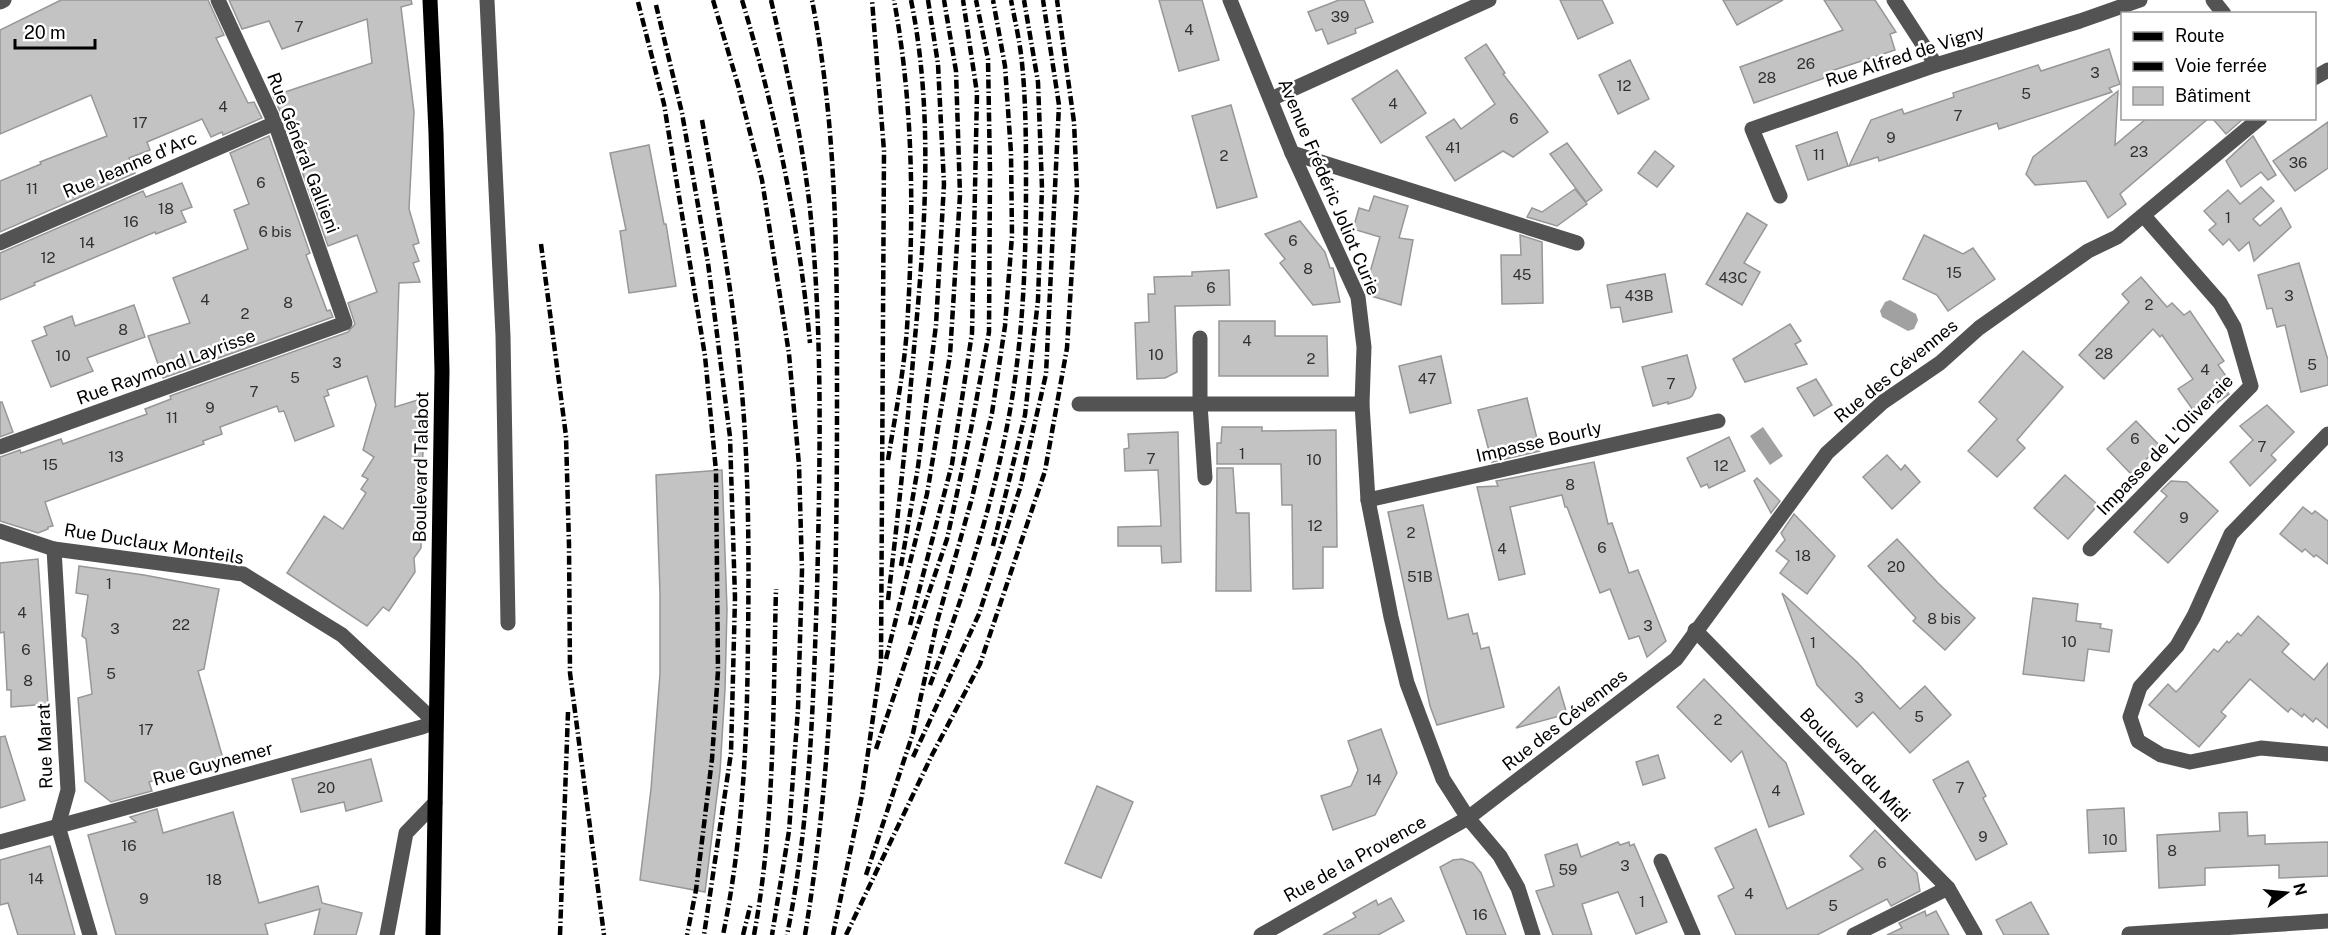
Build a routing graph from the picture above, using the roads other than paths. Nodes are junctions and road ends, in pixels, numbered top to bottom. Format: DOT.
graph roads {
  1 [pos="218,0"];
  2 [pos="430,0"];
  3 [pos="487,0"];
  4 [pos="1230,0"];
  5 [pos="1489,0"];
  6 [pos="1894,0"];
  7 [pos="2140,0"];
  8 [pos="1936,65"];
  9 [pos="1271,99"];
  10 [pos="2258,120"];
  11 [pos="275,123"];
  12 [pos="1292,153"];
  13 [pos="1780,196"];
  14 [pos="2144,216"];
  15 [pos="0,243"];
  16 [pos="1577,243"];
  17 [pos="345,323"];
  18 [pos="1200,338"];
  19 [pos="1079,404"];
  20 [pos="1200,404"];
  21 [pos="1362,404"];
  22 [pos="1718,421"];
  23 [pos="2328,434"];
  24 [pos="0,447"];
  25 [pos="1204,478"];
  26 [pos="1368,500"];
  27 [pos="0,531"];
  28 [pos="54,549"];
  29 [pos="2090,549"];
  30 [pos="508,623"];
  31 [pos="1695,630"];
  32 [pos="435,722"];
  33 [pos="2328,754"];
  34 [pos="435,803"];
  35 [pos="1468,818"];
  36 [pos="58,826"];
  37 [pos="0,842"];
  38 [pos="1661,861"];
  39 [pos="1948,888"];
  40 [pos="2328,921"];
  41 [pos="2129,934"];
  42 [pos="90,935"];
  43 [pos="387,935"];
  44 [pos="433,935"];
  45 [pos="1261,935"];
  46 [pos="1533,935"];
  47 [pos="1693,935"];
  48 [pos="1854,935"];
  49 [pos="1975,935"];
  1 -- 11 [label="street, Rue Général Gallieni"];
  2 -- 32 [label="main road, Boulevard Talabot"];
  3 -- 30 [label="street"];
  4 -- 9 [label="street, Avenue Frédéric Joliot Curie"];
  5 -- 9 [label="street"];
  6 -- 8 [label="street"];
  7 -- 8 [label="street, Rue Alfred de Vigny"];
  8 -- 13 [label="street, Rue Alfred de Vigny"];
  9 -- 12 [label="street, Avenue Frédéric Joliot Curie"];
  10 -- 14 [label="street, Rue des Cévennes"];
  11 -- 15 [label="street, Rue Jeanne d'Arc"];
  11 -- 17 [label="street, Rue Général Gallieni"];
  12 -- 16 [label="street"];
  12 -- 21 [label="street, Avenue Frédéric Joliot Curie"];
  14 -- 29 [label="street, Impasse de L'Oliveraie"];
  14 -- 31 [label="street, Rue des Cévennes"];
  17 -- 24 [label="street, Rue Raymond Layrisse"];
  18 -- 20 [label="street"];
  19 -- 20 [label="street"];
  20 -- 21 [label="street"];
  20 -- 25 [label="street"];
  21 -- 26 [label="street, Avenue Frédéric Joliot Curie"];
  22 -- 26 [label="street, Impasse Bourly"];
  23 -- 33 [label="street"];
  26 -- 35 [label="street, Avenue Frédéric Joliot Curie"];
  27 -- 28 [label="street, Rue Duclaux Monteils"];
  28 -- 32 [label="street, Rue Duclaux Monteils"];
  28 -- 36 [label="street, Rue Marat"];
  31 -- 35 [label="street, Rue des Cévennes"];
  31 -- 39 [label="street, Boulevard du Midi"];
  32 -- 34 [label="main road, Boulevard Talabot"];
  32 -- 36 [label="street, Rue Guynemer"];
  34 -- 43 [label="street"];
  34 -- 44 [label="main road, Boulevard Talabot"];
  35 -- 45 [label="street, Rue de la Provence"];
  35 -- 46 [label="street, Avenue Frédéric Joliot Curie"];
  36 -- 37 [label="street, Rue Guynemer"];
  36 -- 42 [label="street"];
  38 -- 47 [label="street"];
  39 -- 48 [label="street"];
  39 -- 49 [label="street, Boulevard du Midi"];
  40 -- 41 [label="street"];
}
